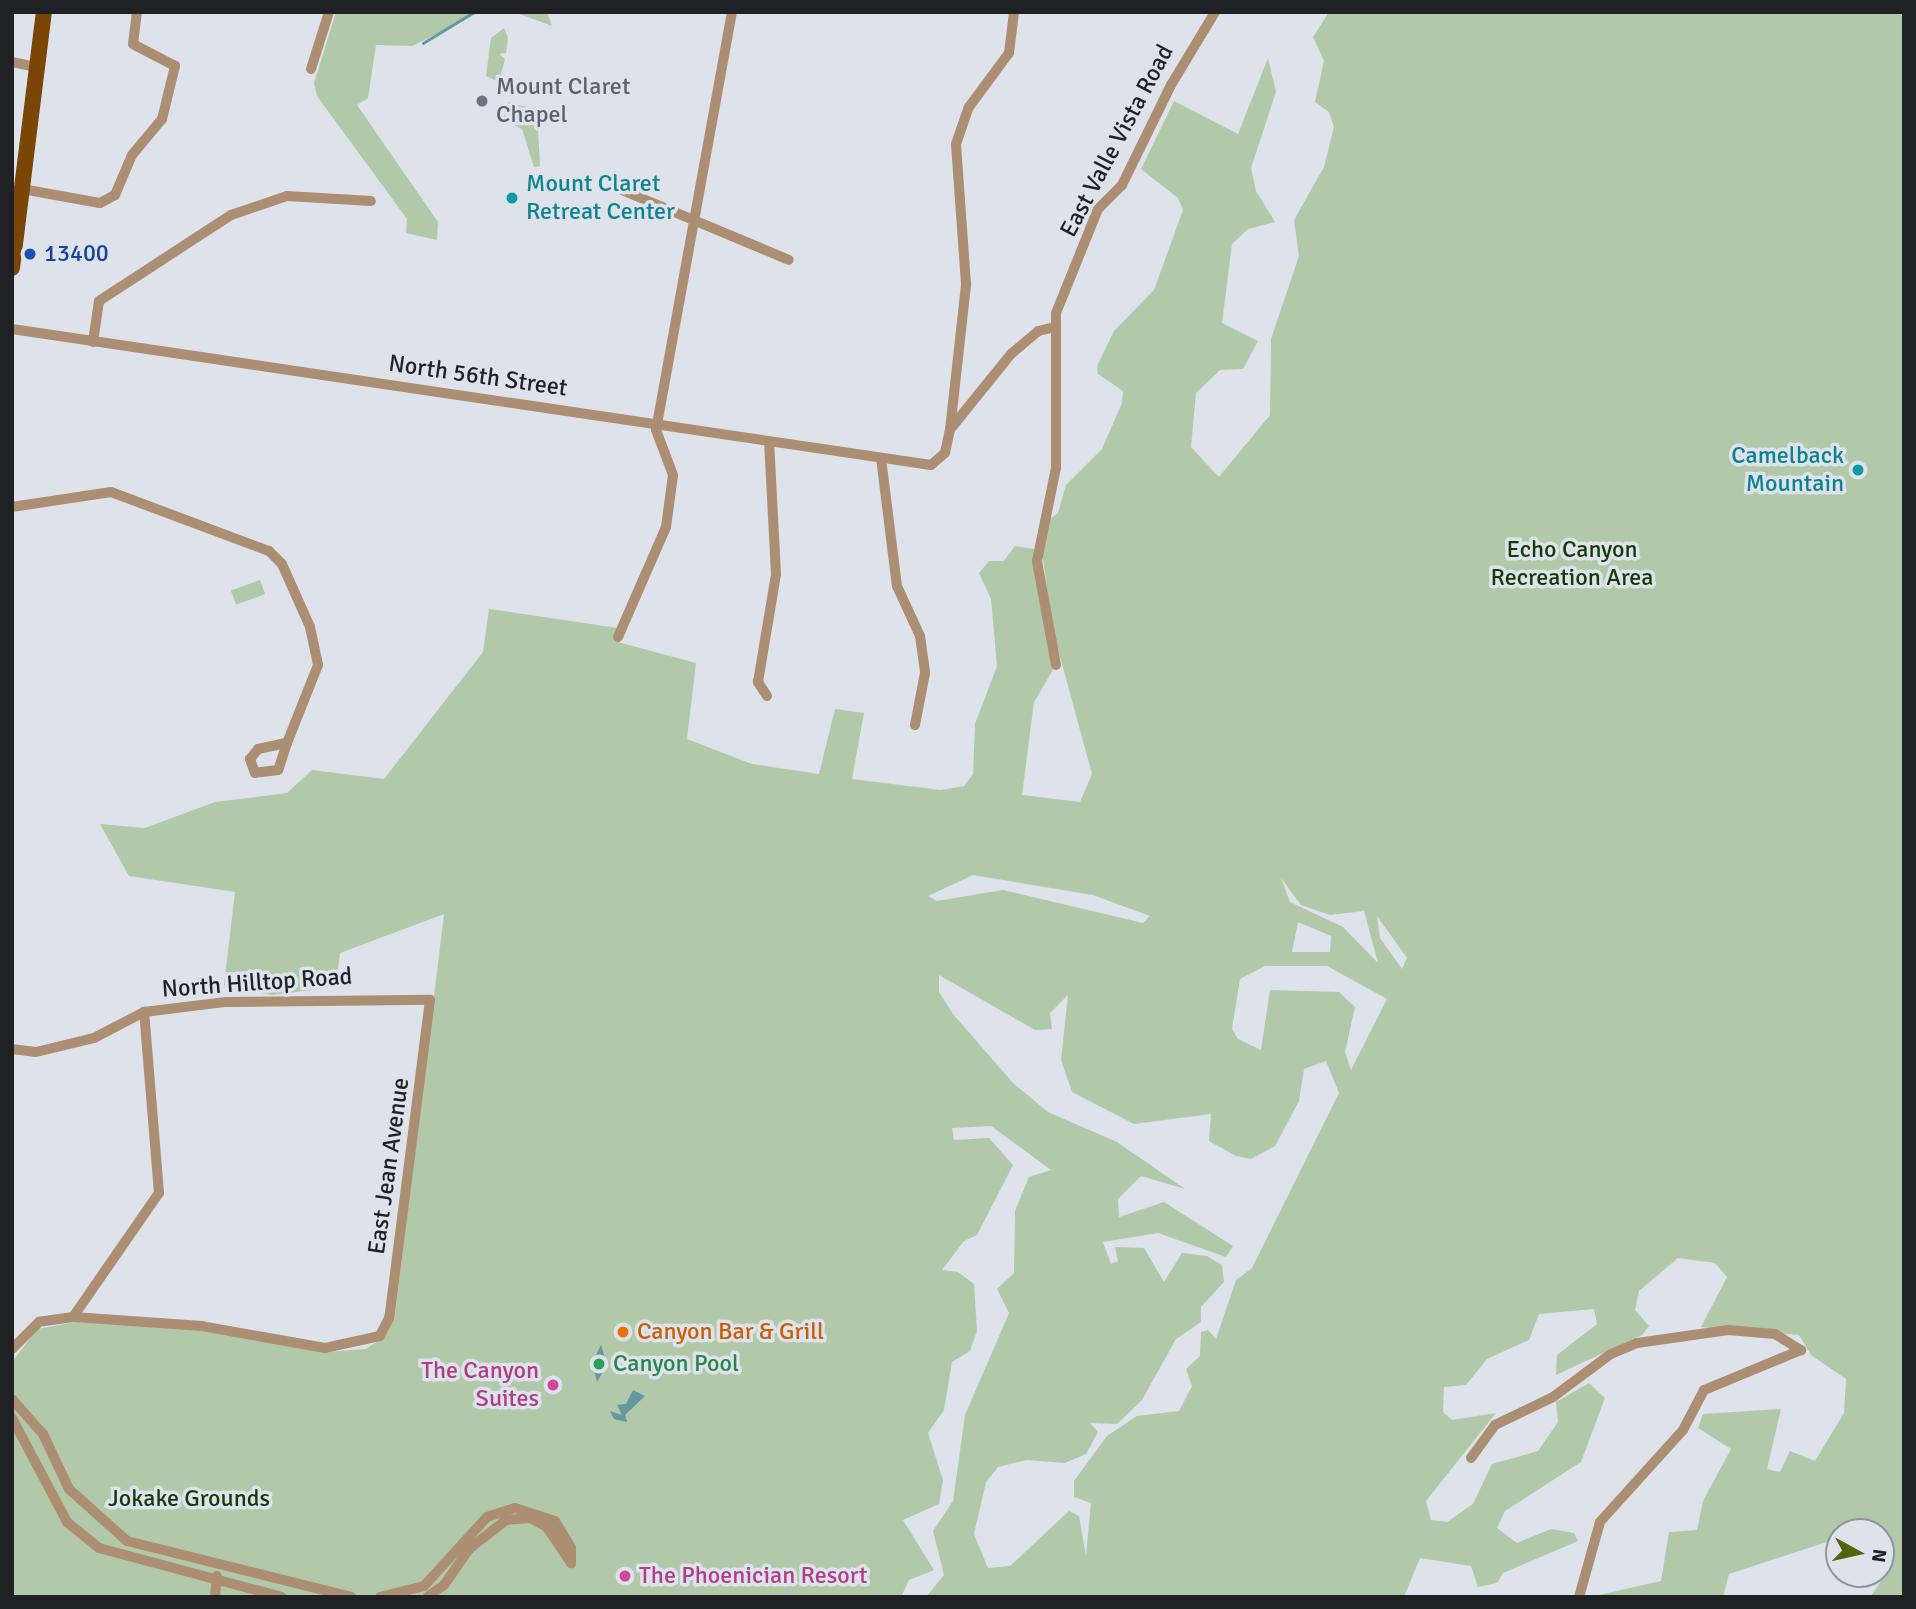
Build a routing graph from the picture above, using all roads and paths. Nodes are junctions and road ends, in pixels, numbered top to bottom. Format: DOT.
graph roads {
  1 [pos="44,12"];
  2 [pos="137,12"];
  3 [pos="329,12"];
  4 [pos="732,12"];
  5 [pos="1014,12"];
  6 [pos="1215,12"];
  7 [pos="12,62"];
  8 [pos="36,67"];
  9 [pos="311,69"];
  10 [pos="617,188"];
  11 [pos="23,189"];
  12 [pos="370,201"];
  13 [pos="693,219"];
  14 [pos="789,260"];
  15 [pos="12,268"];
  16 [pos="1055,327"];
  17 [pos="12,329"];
  18 [pos="93,342"];
  19 [pos="658,423"];
  20 [pos="950,430"];
  21 [pos="769,441"];
  22 [pos="881,458"];
  23 [pos="12,507"];
  24 [pos="618,637"];
  25 [pos="1056,665"];
  26 [pos="767,696"];
  27 [pos="915,725"];
  28 [pos="287,743"];
  29 [pos="430,1000"];
  30 [pos="144,1012"];
  31 [pos="12,1049"];
  32 [pos="74,1317"];
  33 [pos="12,1349"];
  34 [pos="12,1399"];
  35 [pos="12,1418"];
  36 [pos="1471,1458"];
  37 [pos="219,1569"];
  38 [pos="216,1581"];
  39 [pos="215,1597"];
  40 [pos="282,1597"];
  41 [pos="351,1597"];
  42 [pos="380,1597"];
  43 [pos="428,1597"];
  44 [pos="1579,1597"];
  1 -- 8 [label="main road"];
  2 -- 11 [label="street"];
  3 -- 9 [label="street"];
  4 -- 13 [label="street"];
  5 -- 20 [label="street"];
  6 -- 16 [label="street, East Valle Vista Road"];
  7 -- 8 [label="street"];
  8 -- 11 [label="main road"];
  10 -- 13 [label="street"];
  11 -- 15 [label="main road"];
  12 -- 18 [label="street"];
  13 -- 14 [label="street"];
  13 -- 19 [label="street"];
  16 -- 20 [label="street"];
  16 -- 25 [label="street, East Valle Vista Road"];
  17 -- 18 [label="street, North 56th Street"];
  18 -- 19 [label="street, North 56th Street"];
  19 -- 21 [label="street, North 56th Street"];
  19 -- 24 [label="street"];
  20 -- 22 [label="street, North 56th Street"];
  21 -- 22 [label="street, North 56th Street"];
  21 -- 26 [label="street"];
  22 -- 27 [label="street"];
  23 -- 28 [label="street"];
  29 -- 30 [label="street, North Hilltop Road"];
  29 -- 32 [label="street, East Jean Avenue"];
  30 -- 31 [label="street, North Hilltop Road"];
  30 -- 32 [label="street"];
  32 -- 33 [label="street"];
  34 -- 37 [label="street"];
  35 -- 38 [label="street"];
  36 -- 44 [label="street"];
  37 -- 38 [label="street"];
  37 -- 41 [label="street"];
  38 -- 39 [label="street"];
  38 -- 40 [label="street"];
  42 -- 43 [label="street"];
}
